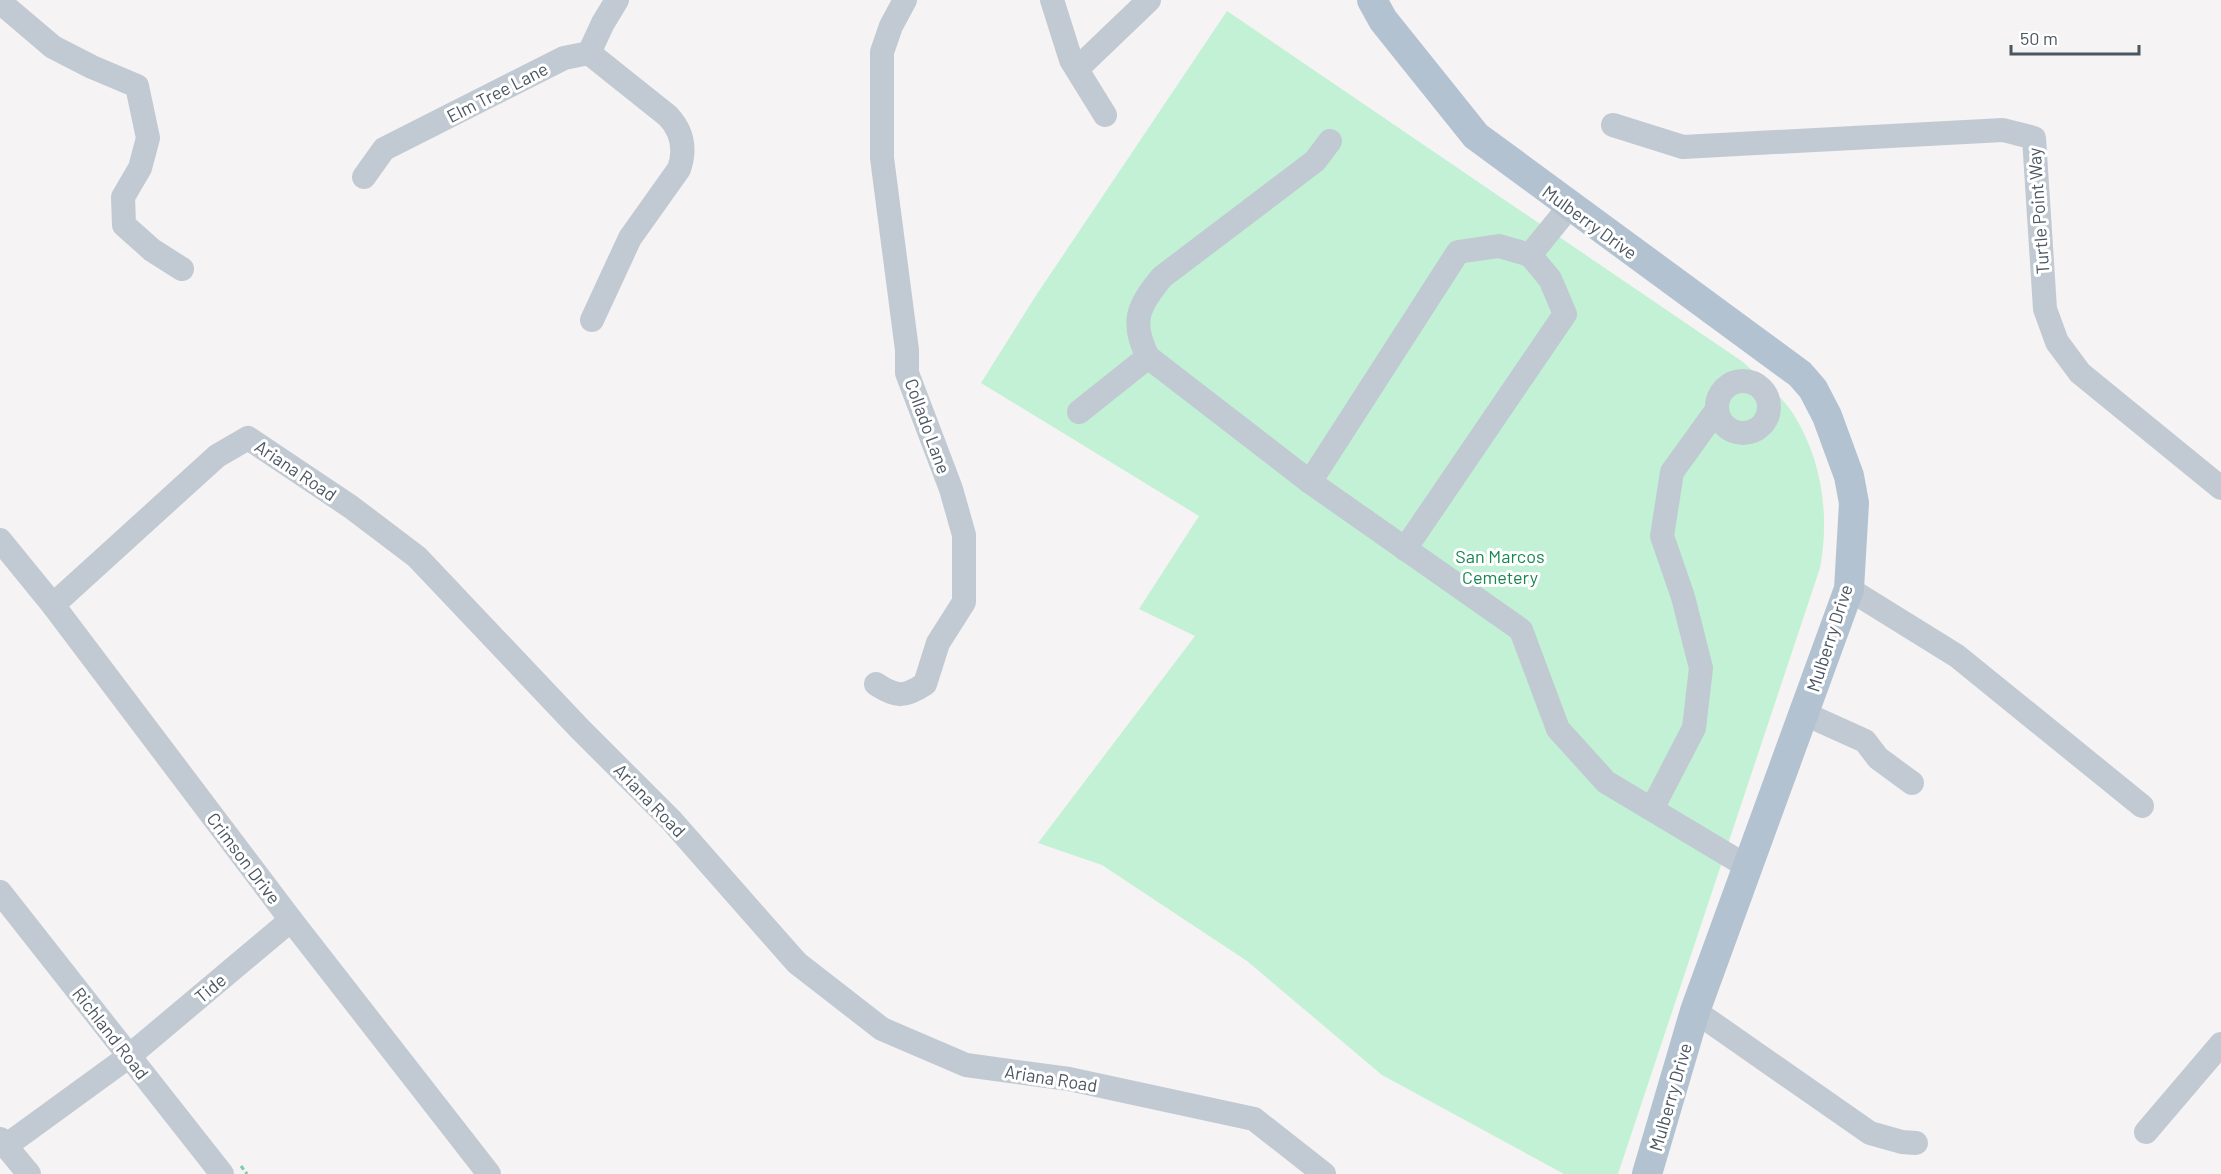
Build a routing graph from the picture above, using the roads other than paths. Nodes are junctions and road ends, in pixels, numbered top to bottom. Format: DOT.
graph roads {
  1 [pos="617,0"];
  2 [pos="905,0"];
  3 [pos="1052,0"];
  4 [pos="1149,0"];
  5 [pos="1372,0"];
  6 [pos="0,2"];
  7 [pos="589,53"];
  8 [pos="1077,69"];
  9 [pos="1105,115"];
  10 [pos="1613,125"];
  11 [pos="1330,141"];
  12 [pos="364,177"];
  13 [pos="1569,207"];
  14 [pos="1530,255"];
  15 [pos="182,269"];
  16 [pos="592,320"];
  17 [pos="1148,357"];
  18 [pos="1716,411"];
  19 [pos="1079,412"];
  20 [pos="1310,482"];
  21 [pos="2221,488"];
  22 [pos="0,540"];
  23 [pos="1405,549"];
  24 [pos="1849,589"];
  25 [pos="53,605"];
  26 [pos="876,684"];
  27 [pos="1803,713"];
  28 [pos="1912,783"];
  29 [pos="2142,807"];
  30 [pos="1652,809"];
  31 [pos="1748,867"];
  32 [pos="0,892"];
  33 [pos="291,920"];
  34 [pos="1695,1011"];
  35 [pos="2221,1044"];
  36 [pos="128,1057"];
  37 [pos="2146,1132"];
  38 [pos="4,1142"];
  39 [pos="1916,1143"];
  40 [pos="29,1174"];
  41 [pos="222,1174"];
  42 [pos="489,1174"];
  43 [pos="1324,1174"];
  44 [pos="1647,1174"];
  1 -- 7 [label="street"];
  2 -- 26 [label="street, Collado Lane"];
  3 -- 8 [label="street"];
  4 -- 8 [label="street"];
  5 -- 13 [label="main road, Mulberry Drive"];
  6 -- 15 [label="street"];
  7 -- 12 [label="street, Elm Tree Lane"];
  7 -- 16 [label="street"];
  8 -- 9 [label="street"];
  10 -- 21 [label="street, Turtle Point Way"];
  11 -- 17 [label="street"];
  13 -- 14 [label="street"];
  13 -- 24 [label="main road, Mulberry Drive"];
  14 -- 20 [label="street"];
  14 -- 23 [label="street"];
  17 -- 19 [label="street"];
  17 -- 20 [label="street"];
  18 -- 30 [label="street"];
  20 -- 23 [label="street"];
  22 -- 25 [label="street, Crimson Drive"];
  23 -- 30 [label="street"];
  24 -- 27 [label="main road, Mulberry Drive"];
  24 -- 29 [label="street"];
  25 -- 33 [label="street, Crimson Drive"];
  25 -- 43 [label="street, Ariana Road"];
  27 -- 28 [label="street"];
  27 -- 31 [label="main road, Mulberry Drive"];
  30 -- 31 [label="street"];
  31 -- 34 [label="main road, Mulberry Drive"];
  32 -- 36 [label="street, Richland Road"];
  33 -- 36 [label="street, Tide"];
  33 -- 42 [label="street, Crimson Drive"];
  34 -- 39 [label="street"];
  34 -- 44 [label="main road, Mulberry Drive"];
  35 -- 37 [label="street"];
  36 -- 38 [label="street, Tide"];
  36 -- 41 [label="street, Richland Road"];
  38 -- 40 [label="street"];
}
